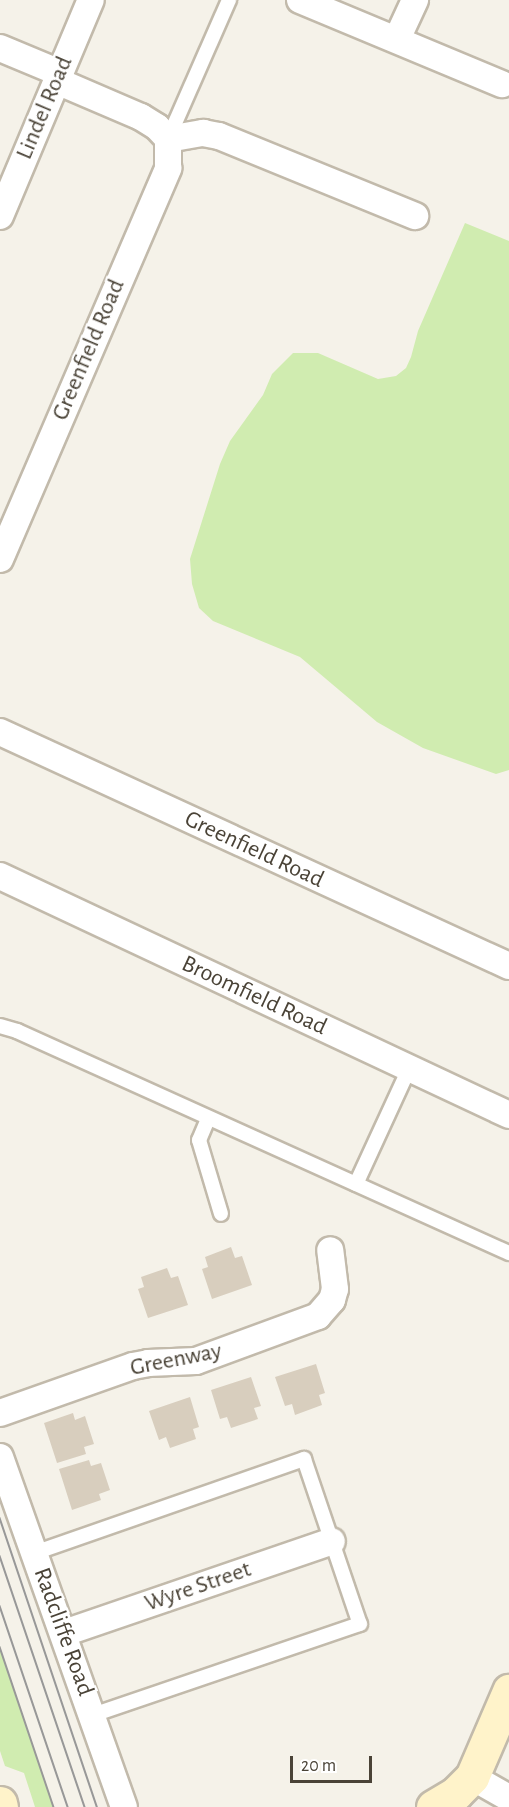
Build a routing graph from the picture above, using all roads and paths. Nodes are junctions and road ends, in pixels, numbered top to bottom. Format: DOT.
graph roads {
  1 [pos="91,0"];
  2 [pos="229,0"];
  3 [pos="300,0"];
  4 [pos="415,0"];
  5 [pos="397,39"];
  6 [pos="0,48"];
  7 [pos="58,77"];
  8 [pos="502,84"];
  9 [pos="168,139"];
  10 [pos="0,216"];
  11 [pos="415,216"];
  12 [pos="7,524"];
  13 [pos="0,559"];
  14 [pos="0,732"];
  15 [pos="0,876"];
  16 [pos="509,966"];
  17 [pos="0,1026"];
  18 [pos="409,1069"];
  19 [pos="509,1115"];
  20 [pos="208,1119"];
  21 [pos="356,1184"];
  22 [pos="222,1214"];
  23 [pos="330,1251"];
  24 [pos="509,1253"];
  25 [pos="0,1413"];
  26 [pos="0,1457"];
  27 [pos="332,1541"];
  28 [pos="34,1553"];
  29 [pos="64,1633"];
  30 [pos="509,1691"];
  31 [pos="93,1715"];
  32 [pos="472,1778"];
  33 [pos="509,1798"];
  34 [pos="123,1807"];
  35 [pos="435,1807"];
  1 -- 7 [label="street, Lindel Road"];
  2 -- 9 [label="lane"];
  3 -- 5 [label="street"];
  4 -- 5 [label="street"];
  5 -- 8 [label="street"];
  6 -- 7 [label="street"];
  7 -- 9 [label="street"];
  7 -- 10 [label="street, Lindel Road"];
  9 -- 11 [label="street"];
  9 -- 12 [label="street, Greenfield Road"];
  12 -- 13 [label="street, Greenfield Road"];
  14 -- 16 [label="street, Greenfield Road"];
  15 -- 18 [label="street, Broomfield Road"];
  17 -- 20 [label="lane"];
  18 -- 19 [label="street, Broomfield Road"];
  18 -- 21 [label="lane"];
  20 -- 21 [label="lane"];
  20 -- 22 [label="lane"];
  21 -- 24 [label="lane"];
  23 -- 25 [label="street, Greenway"];
  26 -- 28 [label="street, Radcliffe Road"];
  27 -- 28 [label="lane"];
  27 -- 29 [label="street, Wyre Street"];
  27 -- 31 [label="lane"];
  28 -- 29 [label="street, Radcliffe Road"];
  29 -- 31 [label="street, Radcliffe Road"];
  30 -- 32 [label="street"];
  31 -- 34 [label="street, Radcliffe Road"];
  32 -- 33 [label="street"];
  32 -- 35 [label="street"];
}
